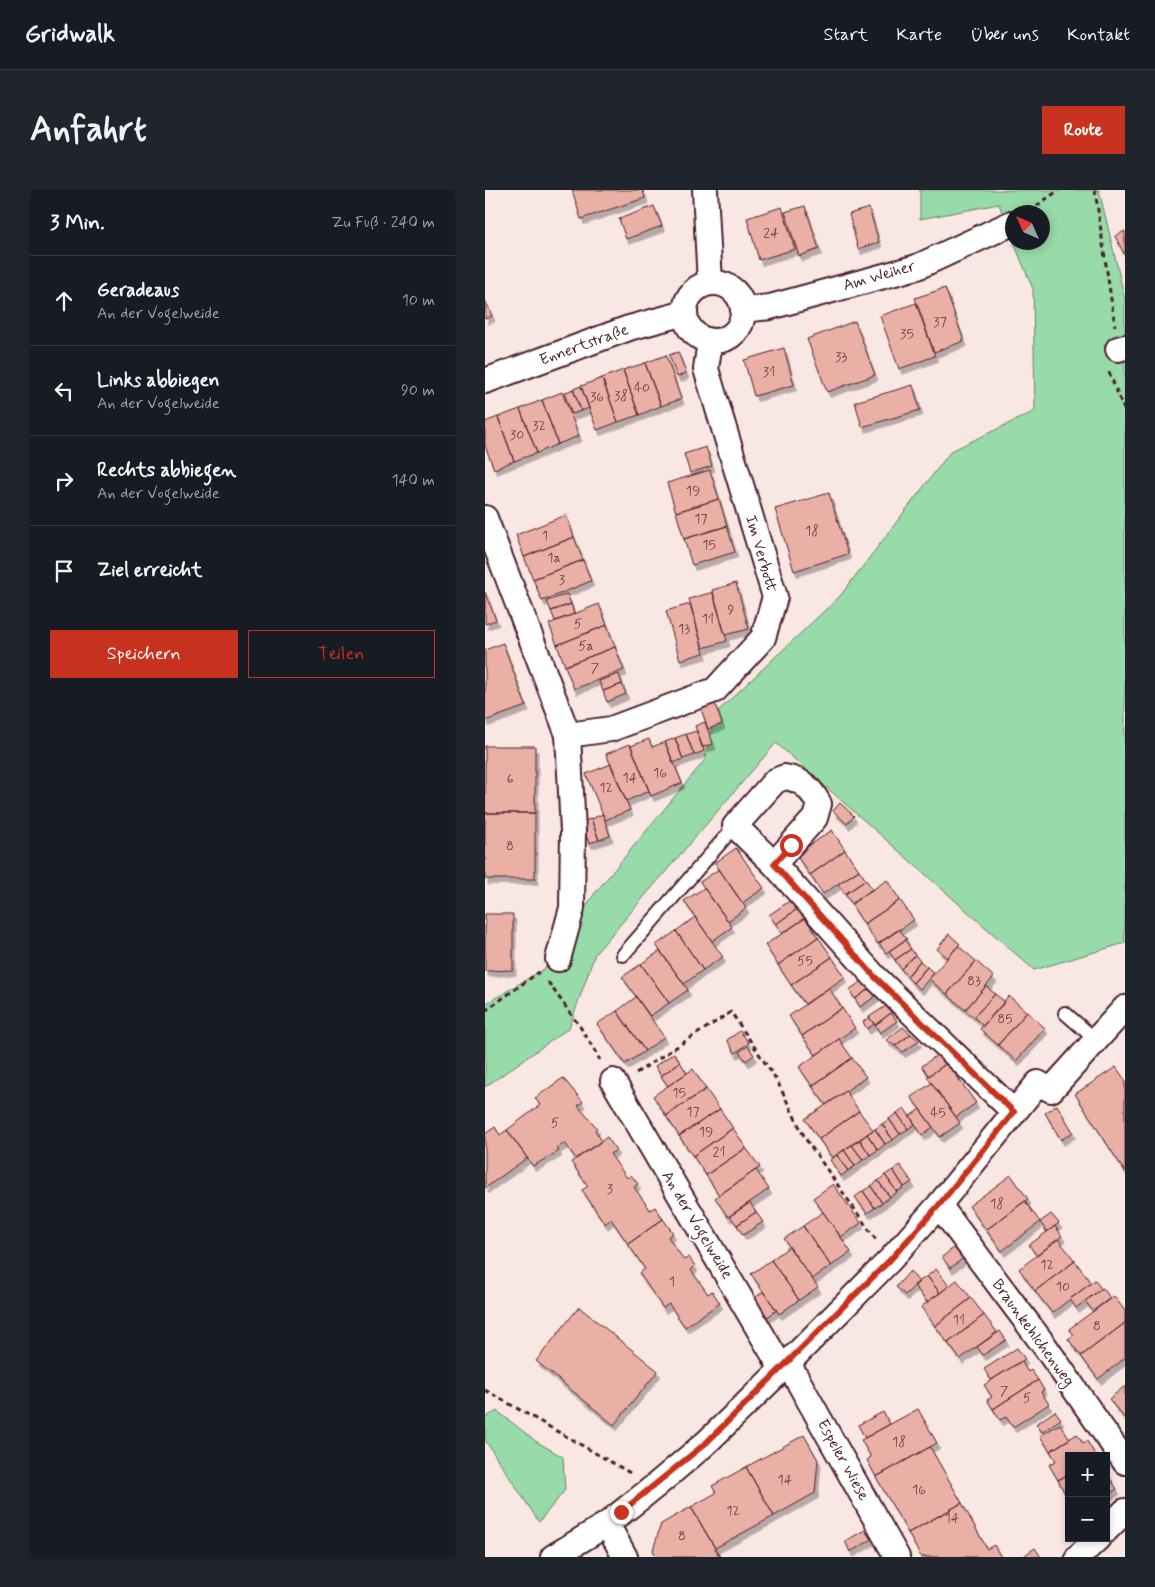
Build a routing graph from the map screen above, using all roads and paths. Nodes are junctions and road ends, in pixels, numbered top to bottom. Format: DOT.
graph roads {
  1 [pos="705,190"];
  2 [pos="1059,190"];
  3 [pos="1095,190"];
  4 [pos="1037,205"];
  5 [pos="1005,224"];
  6 [pos="709,283"];
  7 [pos="743,310"];
  8 [pos="685,313"];
  9 [pos="710,341"];
  10 [pos="1121,348"];
  11 [pos="485,380"];
  12 [pos="1125,412"];
  13 [pos="485,518"];
  14 [pos="568,735"];
  15 [pos="735,826"];
  16 [pos="774,864"];
  17 [pos="623,955"];
  18 [pos="558,959"];
  19 [pos="1125,1008"];
  20 [pos="485,1012"];
  21 [pos="1065,1013"];
  22 [pos="1096,1040"];
  23 [pos="614,1084"];
  24 [pos="1014,1112"];
  25 [pos="939,1205"];
  26 [pos="890,1260"];
  27 [pos="785,1366"];
  28 [pos="485,1390"];
  29 [pos="1125,1462"];
  30 [pos="654,1487"];
  31 [pos="1125,1511"];
  32 [pos="607,1524"];
  33 [pos="1110,1526"];
  34 [pos="1093,1542"];
  35 [pos="553,1557"];
  36 [pos="625,1557"];
  37 [pos="897,1557"];
  38 [pos="1078,1557"];
  1 -- 6 [label="street"];
  2 -- 4 [label="path"];
  3 -- 10 [label="path"];
  5 -- 7 [label="street, Am Weiher"];
  6 -- 7 [label="street"];
  6 -- 8 [label="street"];
  7 -- 9 [label="street"];
  8 -- 9 [label="street"];
  8 -- 11 [label="street, Ennertstraße"];
  9 -- 14 [label="street, Im Verbott"];
  10 -- 12 [label="path"];
  13 -- 14 [label="street"];
  14 -- 18 [label="street"];
  15 -- 16 [label="street"];
  15 -- 16 [label="street"];
  15 -- 17 [label="lane"];
  16 -- 24 [label="street"];
  19 -- 22 [label="street"];
  20 -- 23 [label="path"];
  21 -- 22 [label="lane"];
  22 -- 24 [label="street"];
  23 -- 26 [label="path"];
  23 -- 27 [label="street, An der Vogelweide"];
  24 -- 25 [label="street"];
  25 -- 26 [label="street"];
  25 -- 29 [label="street, Braunkehlchenweg"];
  26 -- 27 [label="street"];
  27 -- 30 [label="street"];
  27 -- 37 [label="street, Espeler Wiese"];
  28 -- 30 [label="path"];
  30 -- 32 [label="street"];
  31 -- 33 [label="street"];
  32 -- 35 [label="street"];
  32 -- 36 [label="street"];
  34 -- 38 [label="street"];
}
